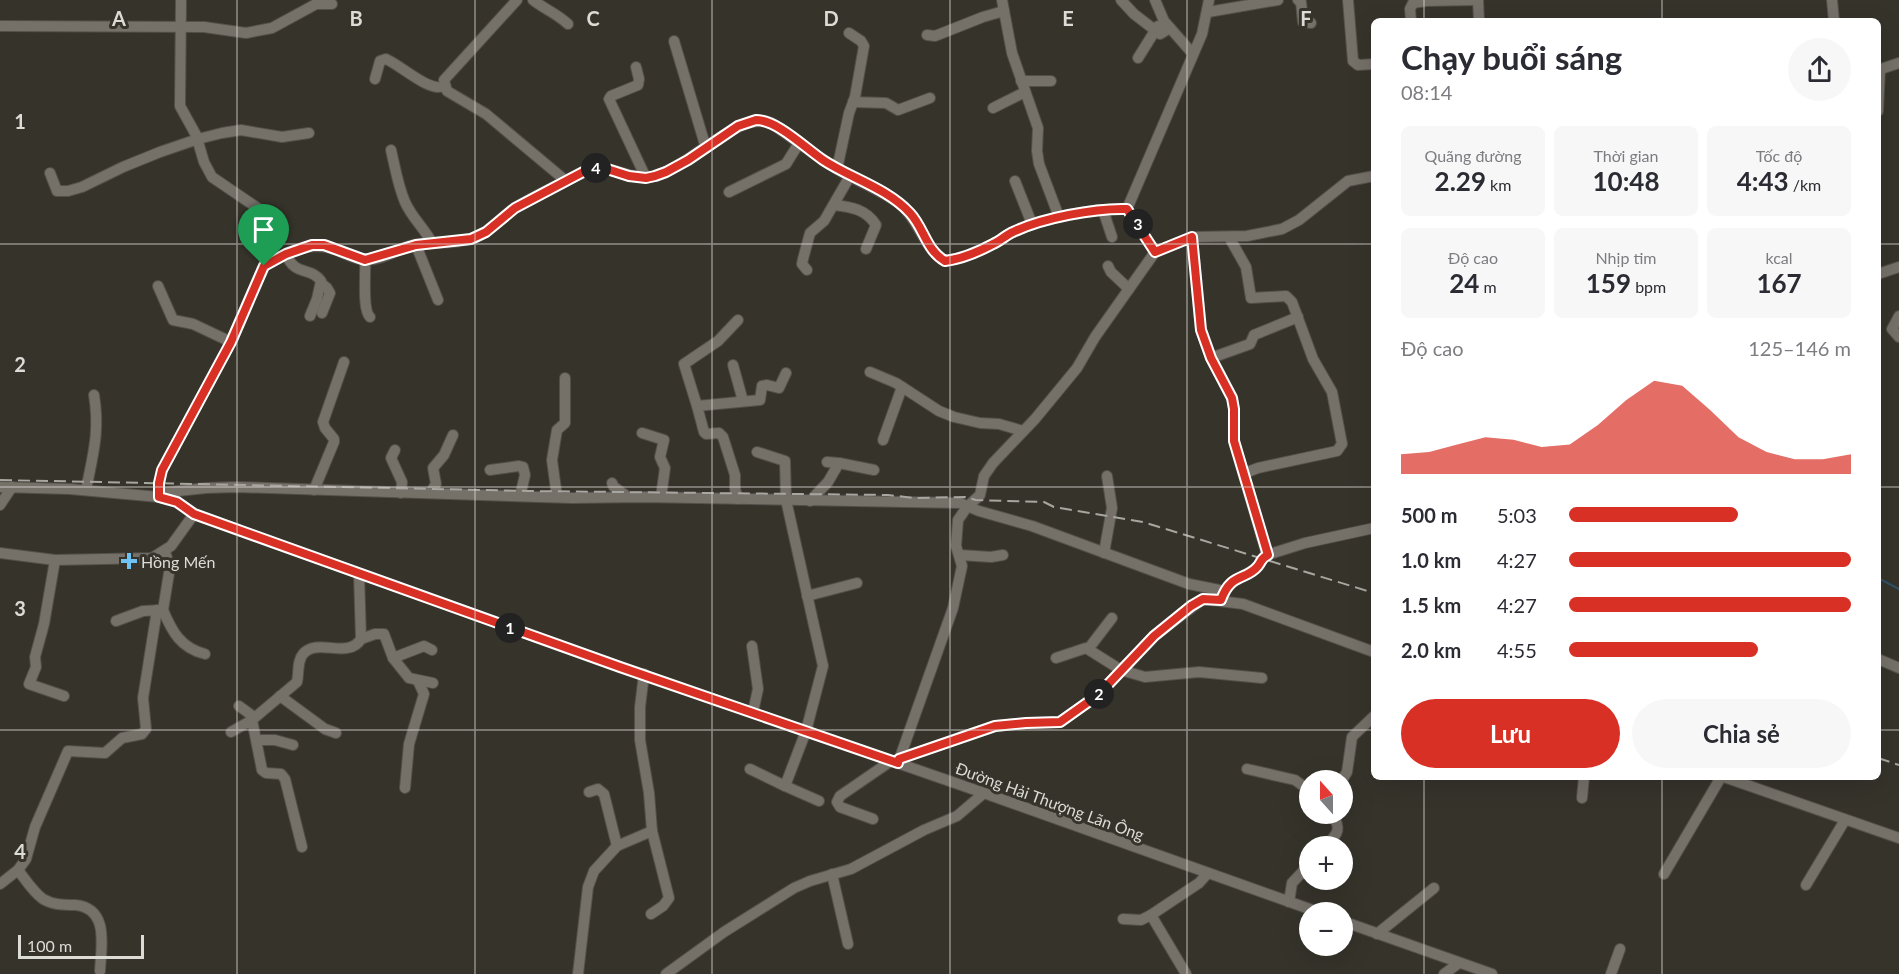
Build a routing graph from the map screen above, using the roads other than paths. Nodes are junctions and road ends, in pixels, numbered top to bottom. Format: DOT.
graph roads {
  1 [pos="181,0"];
  2 [pos="517,0"];
  3 [pos="533,0"];
  4 [pos="1121,0"];
  5 [pos="1155,0"];
  6 [pos="1278,0"];
  7 [pos="1298,0"];
  8 [pos="1347,0"];
  9 [pos="1478,0"];
  10 [pos="1832,0"];
  11 [pos="332,4"];
  12 [pos="1003,5"];
  13 [pos="1208,6"];
  14 [pos="1162,18"];
  15 [pos="1411,18"];
  16 [pos="1479,18"];
  17 [pos="1834,18"];
  18 [pos="1311,23"];
  19 [pos="568,24"];
  20 [pos="0,26"];
  21 [pos="181,28"];
  22 [pos="1170,28"];
  23 [pos="1155,32"];
  24 [pos="849,33"];
  25 [pos="927,35"];
  26 [pos="674,41"];
  27 [pos="1193,54"];
  28 [pos="1138,58"];
  29 [pos="1899,63"];
  30 [pos="1371,64"];
  31 [pos="636,67"];
  32 [pos="1881,69"];
  33 [pos="375,79"];
  34 [pos="1051,81"];
  35 [pos="444,86"];
  36 [pos="1023,86"];
  37 [pos="930,98"];
  38 [pos="853,102"];
  39 [pos="993,108"];
  40 [pos="309,133"];
  41 [pos="198,139"];
  42 [pos="799,143"];
  43 [pos="706,148"];
  44 [pos="391,150"];
  45 [pos="837,169"];
  46 [pos="50,172"];
  47 [pos="850,176"];
  48 [pos="1371,177"];
  49 [pos="646,178"];
  50 [pos="566,181"];
  51 [pos="1015,182"];
  52 [pos="729,192"];
  53 [pos="834,205"];
  54 [pos="1127,209"];
  55 [pos="1103,210"];
  56 [pos="1059,217"];
  57 [pos="1032,224"];
  58 [pos="1112,237"];
  59 [pos="1192,237"];
  60 [pos="1229,237"];
  61 [pos="432,243"];
  62 [pos="416,245"];
  63 [pos="866,249"];
  64 [pos="1155,252"];
  65 [pos="286,254"];
  66 [pos="365,260"];
  67 [pos="264,266"];
  68 [pos="1108,266"];
  69 [pos="1897,268"];
  70 [pos="807,270"];
  71 [pos="1881,273"];
  72 [pos="1899,280"];
  73 [pos="322,284"];
  74 [pos="158,286"];
  75 [pos="1129,289"];
  76 [pos="438,300"];
  77 [pos="322,313"];
  78 [pos="310,316"];
  79 [pos="1899,316"];
  80 [pos="370,317"];
  81 [pos="1298,317"];
  82 [pos="738,320"];
  83 [pos="1899,338"];
  84 [pos="231,342"];
  85 [pos="1211,358"];
  86 [pos="344,362"];
  87 [pos="733,365"];
  88 [pos="870,372"];
  89 [pos="786,374"];
  90 [pos="565,378"];
  91 [pos="902,387"];
  92 [pos="94,395"];
  93 [pos="743,401"];
  94 [pos="697,406"];
  95 [pos="1023,431"];
  96 [pos="642,433"];
  97 [pos="453,435"];
  98 [pos="883,440"];
  99 [pos="395,450"];
  100 [pos="757,453"];
  101 [pos="827,462"];
  102 [pos="839,463"];
  103 [pos="490,470"];
  104 [pos="874,470"];
  105 [pos="1245,473"];
  106 [pos="1107,476"];
  107 [pos="612,483"];
  108 [pos="0,487"];
  109 [pos="12,488"];
  110 [pos="86,490"];
  111 [pos="314,490"];
  112 [pos="401,493"];
  113 [pos="430,493"];
  114 [pos="159,495"];
  115 [pos="520,496"];
  116 [pos="557,497"];
  117 [pos="628,497"];
  118 [pos="662,497"];
  119 [pos="738,499"];
  120 [pos="786,500"];
  121 [pos="810,501"];
  122 [pos="0,505"];
  123 [pos="967,507"];
  124 [pos="194,514"];
  125 [pos="1371,529"];
  126 [pos="165,552"];
  127 [pos="0,553"];
  128 [pos="1104,553"];
  129 [pos="960,555"];
  130 [pos="1003,555"];
  131 [pos="1268,555"];
  132 [pos="55,560"];
  133 [pos="359,574"];
  134 [pos="857,583"];
  135 [pos="807,596"];
  136 [pos="1223,596"];
  137 [pos="160,610"];
  138 [pos="1112,618"];
  139 [pos="116,621"];
  140 [pos="361,639"];
  141 [pos="752,646"];
  142 [pos="1089,648"];
  143 [pos="432,650"];
  144 [pos="1371,651"];
  145 [pos="206,654"];
  146 [pos="393,658"];
  147 [pos="1056,658"];
  148 [pos="1881,660"];
  149 [pos="1899,668"];
  150 [pos="1121,670"];
  151 [pos="644,674"];
  152 [pos="1262,678"];
  153 [pos="418,681"];
  154 [pos="433,683"];
  155 [pos="64,696"];
  156 [pos="280,696"];
  157 [pos="239,706"];
  158 [pos="753,712"];
  159 [pos="253,718"];
  160 [pos="1371,719"];
  161 [pos="231,732"];
  162 [pos="806,732"];
  163 [pos="336,733"];
  164 [pos="257,740"];
  165 [pos="293,745"];
  166 [pos="896,761"];
  167 [pos="750,769"];
  168 [pos="1246,769"];
  169 [pos="1347,770"];
  170 [pos="1584,780"];
  171 [pos="1720,780"];
  172 [pos="1731,780"];
  173 [pos="1299,783"];
  174 [pos="785,786"];
  175 [pos="405,788"];
  176 [pos="589,792"];
  177 [pos="984,793"];
  178 [pos="1582,798"];
  179 [pos="819,801"];
  180 [pos="873,819"];
  181 [pos="1845,820"];
  182 [pos="652,831"];
  183 [pos="1899,838"];
  184 [pos="617,846"];
  185 [pos="302,847"];
  186 [pos="18,870"];
  187 [pos="1208,873"];
  188 [pos="832,874"];
  189 [pos="1664,874"];
  190 [pos="1299,876"];
  191 [pos="0,884"];
  192 [pos="1806,885"];
  193 [pos="1434,888"];
  194 [pos="1289,902"];
  195 [pos="1299,905"];
  196 [pos="651,914"];
  197 [pos="1151,915"];
  198 [pos="1123,919"];
  199 [pos="1353,925"];
  200 [pos="1377,934"];
  201 [pos="848,944"];
  202 [pos="1620,949"];
  203 [pos="1459,963"];
  204 [pos="100,971"];
  205 [pos="578,974"];
  206 [pos="666,974"];
  207 [pos="1186,974"];
  208 [pos="1444,974"];
  209 [pos="1492,974"];
  210 [pos="1611,974"];
  1 -- 21 [label="street"];
  2 -- 35 [label="street"];
  3 -- 19 [label="street"];
  4 -- 23 [label="street"];
  5 -- 14 [label="street"];
  6 -- 13 [label="street"];
  7 -- 18 [label="street"];
  8 -- 30 [label="street"];
  9 -- 15 [label="street"];
  9 -- 16 [label="street"];
  10 -- 17 [label="street"];
  11 -- 21 [label="street"];
  12 -- 25 [label="street"];
  12 -- 36 [label="street"];
  13 -- 27 [label="street"];
  14 -- 22 [label="street"];
  14 -- 23 [label="street"];
  20 -- 21 [label="street"];
  21 -- 41 [label="street"];
  22 -- 23 [label="street"];
  22 -- 27 [label="street"];
  23 -- 28 [label="street"];
  24 -- 38 [label="street"];
  26 -- 43 [label="street"];
  27 -- 54 [label="street"];
  29 -- 32 [label="street"];
  31 -- 49 [label="street"];
  33 -- 35 [label="street"];
  34 -- 36 [label="street"];
  35 -- 50 [label="street"];
  36 -- 39 [label="street"];
  36 -- 56 [label="street"];
  37 -- 38 [label="street"];
  38 -- 45 [label="street"];
  40 -- 41 [label="street"];
  41 -- 46 [label="street"];
  41 -- 67 [label="street"];
  42 -- 43 [label="street"];
  42 -- 45 [label="street"];
  42 -- 52 [label="street"];
  43 -- 49 [label="street"];
  44 -- 61 [label="street"];
  45 -- 47 [label="street"];
  47 -- 53 [label="street"];
  47 -- 57 [label="street"];
  48 -- 60 [label="street"];
  49 -- 50 [label="street"];
  50 -- 61 [label="street"];
  51 -- 57 [label="street"];
  53 -- 63 [label="street"];
  53 -- 70 [label="street"];
  54 -- 55 [label="street"];
  54 -- 64 [label="street"];
  55 -- 56 [label="street"];
  55 -- 58 [label="street"];
  56 -- 57 [label="street"];
  59 -- 60 [label="street"];
  59 -- 64 [label="street"];
  59 -- 85 [label="street"];
  60 -- 81 [label="street"];
  61 -- 62 [label="street"];
  62 -- 66 [label="street"];
  62 -- 76 [label="street"];
  64 -- 75 [label="street"];
  65 -- 66 [label="street"];
  65 -- 67 [label="street"];
  65 -- 73 [label="street"];
  66 -- 80 [label="street"];
  67 -- 84 [label="street"];
  68 -- 75 [label="street"];
  69 -- 71 [label="street"];
  69 -- 72 [label="street"];
  73 -- 77 [label="street"];
  73 -- 78 [label="street"];
  74 -- 84 [label="street"];
  75 -- 95 [label="street"];
  79 -- 83 [label="street"];
  81 -- 85 [label="street"];
  81 -- 105 [label="street"];
  82 -- 94 [label="street"];
  84 -- 114 [label="street"];
  85 -- 105 [label="street"];
  86 -- 111 [label="street"];
  87 -- 93 [label="street"];
  88 -- 91 [label="street"];
  89 -- 93 [label="street"];
  90 -- 116 [label="street"];
  91 -- 95 [label="street"];
  91 -- 98 [label="street"];
  92 -- 110 [label="street"];
  93 -- 94 [label="street"];
  94 -- 119 [label="street"];
  95 -- 123 [label="street"];
  96 -- 118 [label="street"];
  97 -- 113 [label="street"];
  99 -- 112 [label="street"];
  100 -- 120 [label="street"];
  101 -- 102 [label="street"];
  102 -- 104 [label="street"];
  102 -- 121 [label="street"];
  103 -- 115 [label="street"];
  105 -- 131 [label="street"];
  106 -- 128 [label="street"];
  107 -- 117 [label="street"];
  108 -- 109 [label="street"];
  109 -- 110 [label="street"];
  109 -- 122 [label="street"];
  110 -- 114 [label="street"];
  111 -- 112 [label="street"];
  111 -- 114 [label="street"];
  112 -- 113 [label="street"];
  113 -- 115 [label="street"];
  114 -- 124 [label="street, Đường Hải Thượng Lãn Ông"];
  115 -- 116 [label="street"];
  116 -- 117 [label="street"];
  117 -- 118 [label="street"];
  118 -- 119 [label="street"];
  119 -- 120 [label="street"];
  120 -- 121 [label="street"];
  120 -- 135 [label="street"];
  121 -- 123 [label="street"];
  123 -- 128 [label="street"];
  123 -- 129 [label="street"];
  124 -- 126 [label="street"];
  124 -- 133 [label="street, Đường Hải Thượng Lãn Ông"];
  125 -- 131 [label="street"];
  126 -- 132 [label="street"];
  126 -- 137 [label="street"];
  127 -- 132 [label="street"];
  128 -- 136 [label="street"];
  129 -- 130 [label="street"];
  129 -- 166 [label="street"];
  131 -- 136 [label="street"];
  132 -- 155 [label="street"];
  133 -- 140 [label="street"];
  133 -- 151 [label="street, Đường Hải Thượng Lãn Ông"];
  134 -- 135 [label="street"];
  135 -- 162 [label="street"];
  136 -- 144 [label="street"];
  136 -- 150 [label="street"];
  137 -- 139 [label="street"];
  137 -- 145 [label="street"];
  137 -- 186 [label="street"];
  138 -- 142 [label="street"];
  140 -- 146 [label="street"];
  140 -- 156 [label="street"];
  141 -- 158 [label="street"];
  142 -- 147 [label="street"];
  142 -- 150 [label="street"];
  143 -- 146 [label="street"];
  146 -- 153 [label="street"];
  148 -- 149 [label="street"];
  150 -- 152 [label="street"];
  150 -- 166 [label="street"];
  151 -- 158 [label="street, Đường Hải Thượng Lãn Ông"];
  151 -- 182 [label="street"];
  153 -- 154 [label="street"];
  153 -- 175 [label="street"];
  156 -- 159 [label="street"];
  156 -- 163 [label="street"];
  157 -- 159 [label="street"];
  158 -- 162 [label="street, Đường Hải Thượng Lãn Ông"];
  159 -- 161 [label="street"];
  159 -- 164 [label="street"];
  160 -- 169 [label="street"];
  162 -- 166 [label="street, Đường Hải Thượng Lãn Ông"];
  162 -- 174 [label="street"];
  164 -- 165 [label="street"];
  164 -- 185 [label="street"];
  166 -- 177 [label="street, Đường Hải Thượng Lãn Ông"];
  166 -- 180 [label="street"];
  167 -- 174 [label="street"];
  168 -- 173 [label="street"];
  170 -- 178 [label="street"];
  171 -- 189 [label="street"];
  172 -- 181 [label="street"];
  174 -- 179 [label="street"];
  176 -- 184 [label="street"];
  177 -- 187 [label="street, Đường Hải Thượng Lãn Ông"];
  177 -- 188 [label="street"];
  181 -- 183 [label="street"];
  181 -- 192 [label="street"];
  182 -- 184 [label="street"];
  182 -- 196 [label="street"];
  184 -- 205 [label="street"];
  186 -- 191 [label="street"];
  186 -- 204 [label="street"];
  187 -- 194 [label="street, Đường Hải Thượng Lãn Ông"];
  187 -- 197 [label="street"];
  188 -- 201 [label="street"];
  188 -- 206 [label="street"];
  190 -- 194 [label="street"];
  193 -- 200 [label="street"];
  194 -- 195 [label="street, Đường Hải Thượng Lãn Ông"];
  197 -- 198 [label="street"];
  197 -- 207 [label="street"];
  199 -- 200 [label="street"];
  200 -- 203 [label="street"];
  202 -- 210 [label="street"];
  203 -- 208 [label="street"];
  203 -- 209 [label="street"];
}
